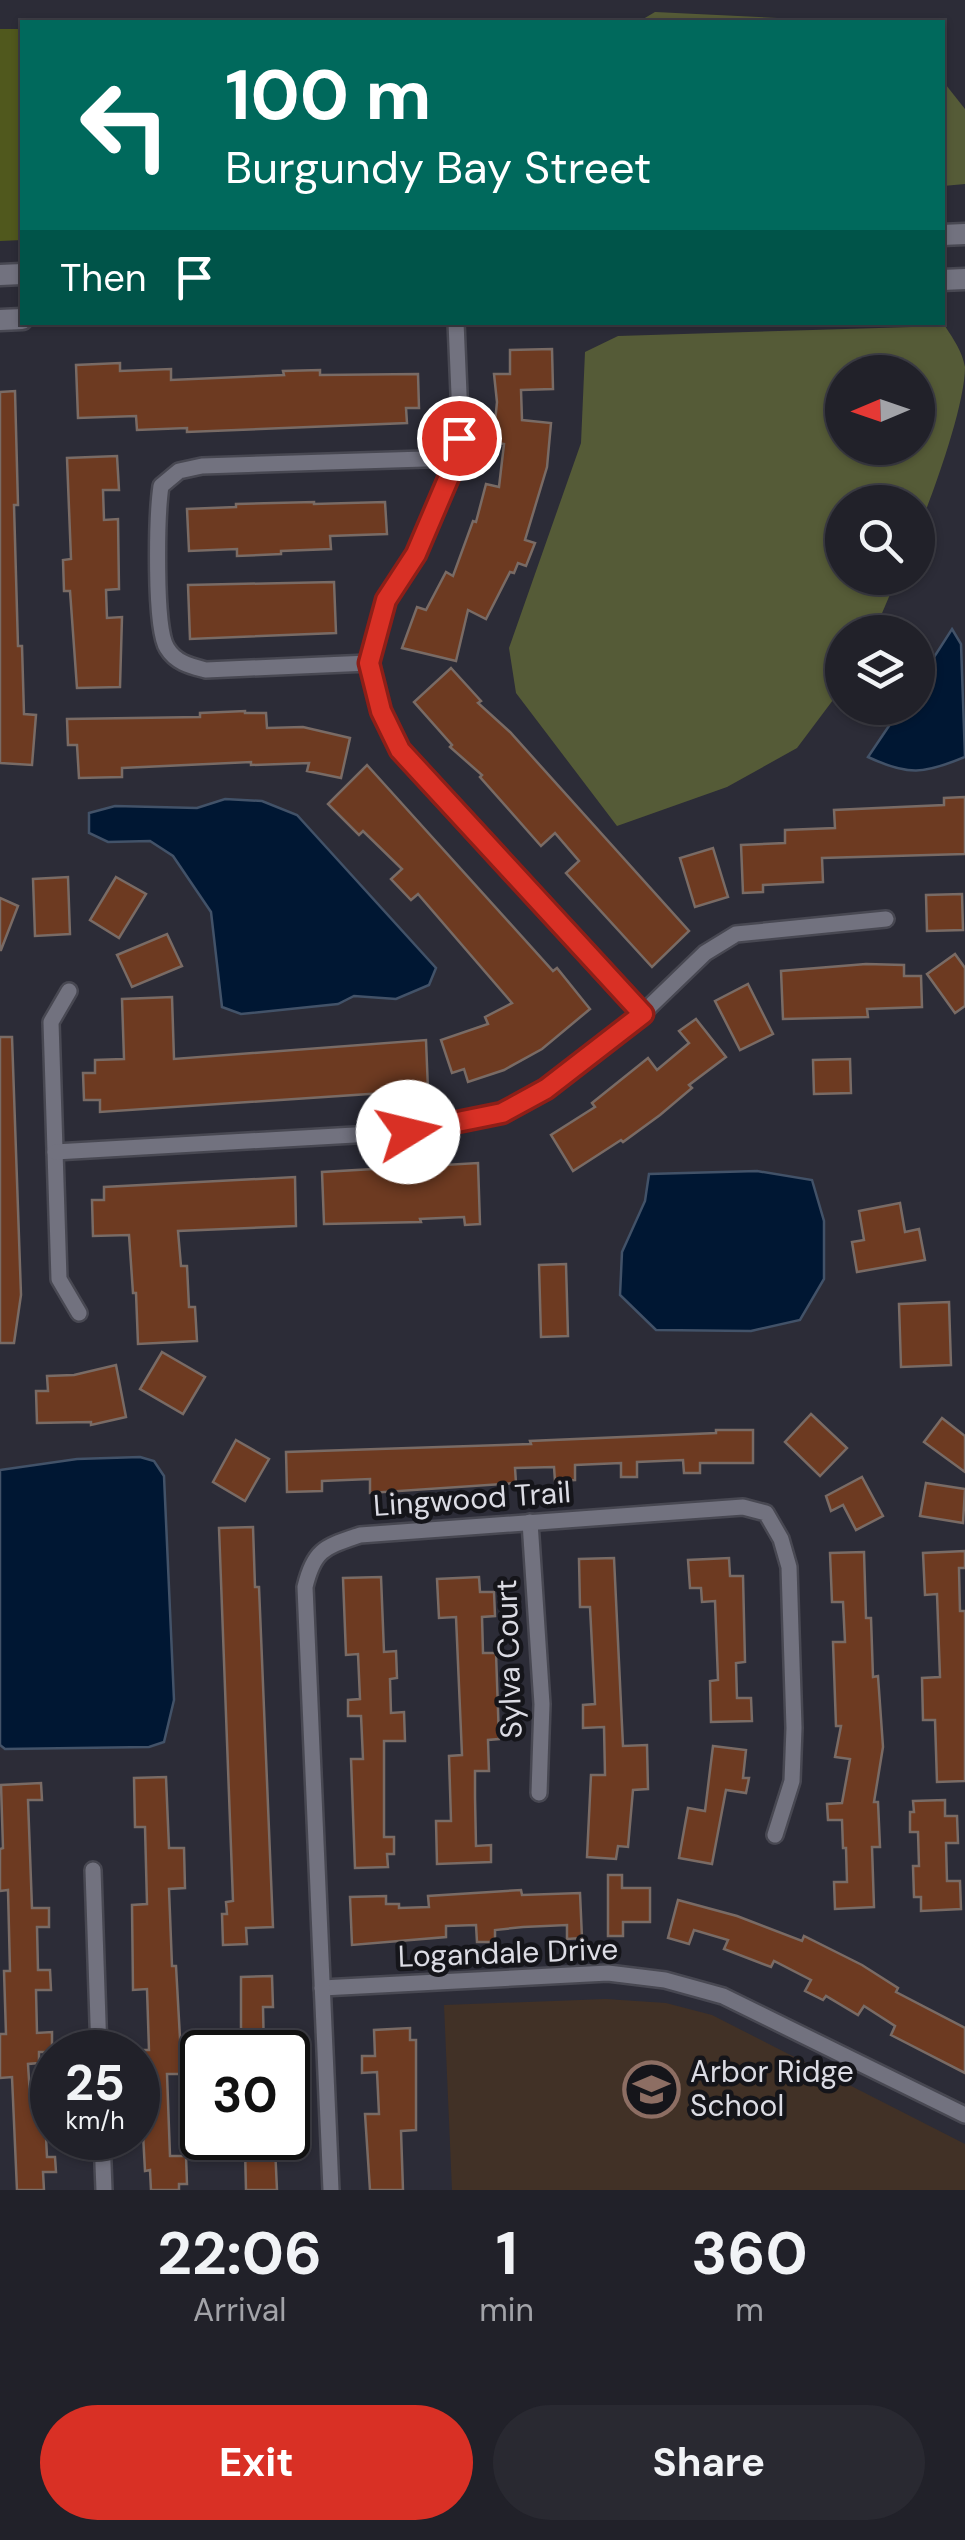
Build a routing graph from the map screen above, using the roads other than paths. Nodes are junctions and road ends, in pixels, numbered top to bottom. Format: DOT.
graph roads {
  1 [pos="456,325"];
  2 [pos="457,458"];
  3 [pos="369,663"];
  4 [pos="886,919"];
  5 [pos="69,991"];
  6 [pos="643,1014"];
  7 [pos="55,1152"];
  8 [pos="79,1313"];
  9 [pos="530,1522"];
  10 [pos="540,1793"];
  11 [pos="776,1834"];
  12 [pos="93,1870"];
  13 [pos="322,1988"];
  14 [pos="98,2030"];
  15 [pos="965,2115"];
  16 [pos="103,2160"];
  17 [pos="104,2190"];
  18 [pos="331,2190"];
  1 -- 2 [label="street"];
  2 -- 3 [label="street"];
  2 -- 3 [label="street"];
  3 -- 6 [label="street"];
  4 -- 6 [label="street"];
  5 -- 7 [label="street"];
  6 -- 7 [label="street"];
  7 -- 8 [label="street"];
  9 -- 10 [label="street, Sylva Court"];
  9 -- 11 [label="street, Lingwood Trail"];
  9 -- 13 [label="street, Lingwood Trail"];
  12 -- 14 [label="street"];
  13 -- 15 [label="street, Logandale Drive"];
  13 -- 18 [label="street, Lingwood Trail"];
  16 -- 17 [label="street"];
}
